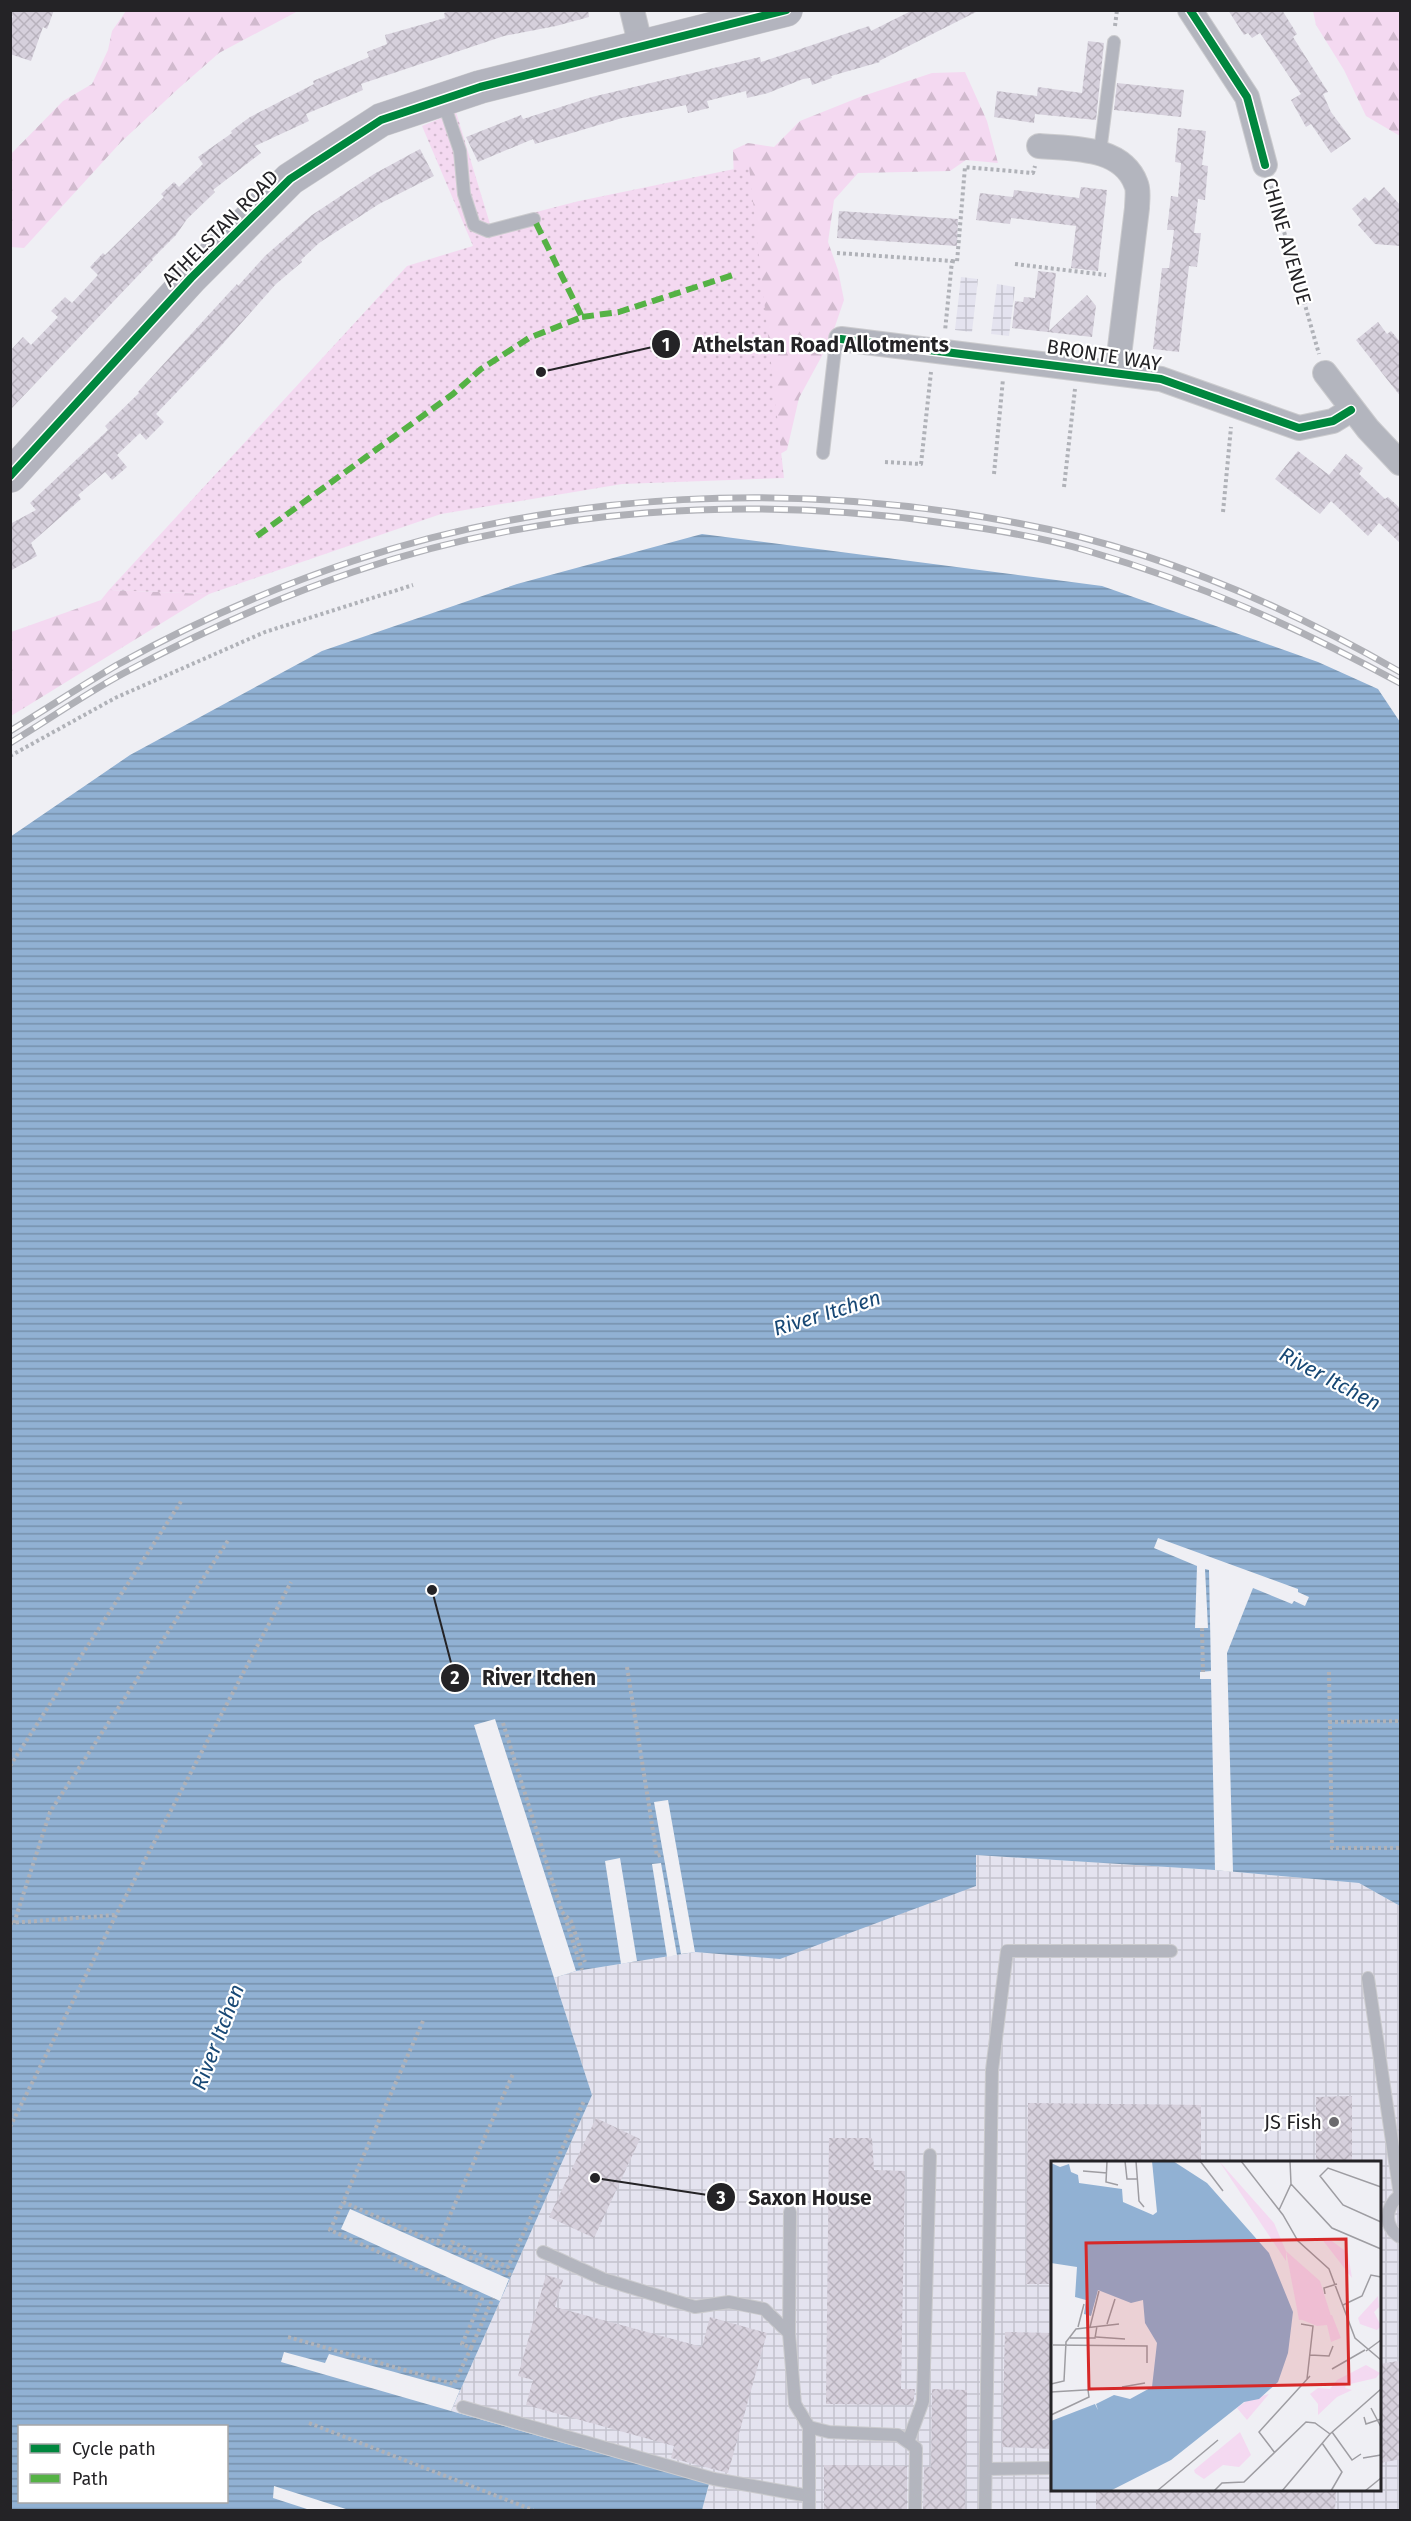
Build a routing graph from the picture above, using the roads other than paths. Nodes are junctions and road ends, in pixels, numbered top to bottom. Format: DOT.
graph roads {
  1 [pos="632,10"];
  2 [pos="786,10"];
  3 [pos="1190,10"];
  4 [pos="1114,42"];
  5 [pos="641,47"];
  6 [pos="443,100"];
  7 [pos="1039,146"];
  8 [pos="1100,152"];
  9 [pos="1265,165"];
  10 [pos="534,219"];
  11 [pos="841,339"];
  12 [pos="1117,372"];
  13 [pos="1324,373"];
  14 [pos="1351,410"];
  15 [pos="823,453"];
  16 [pos="1400,462"];
  17 [pos="10,476"];
  18 [pos="1171,1951"];
  19 [pos="1368,1978"];
  20 [pos="930,2155"];
  21 [pos="1400,2195"];
  22 [pos="790,2212"];
  23 [pos="1401,2237"];
  24 [pos="543,2252"];
  25 [pos="789,2333"];
  26 [pos="463,2407"];
  27 [pos="809,2427"];
  28 [pos="908,2442"];
  29 [pos="1051,2468"];
  30 [pos="986,2469"];
  31 [pos="809,2496"];
  32 [pos="809,2511"];
  33 [pos="915,2511"];
  34 [pos="985,2511"];
  1 -- 5 [label="street"];
  2 -- 5 [label="street, ATHELSTAN ROAD"];
  3 -- 9 [label="street, CHINE AVENUE"];
  4 -- 8 [label="lane"];
  5 -- 6 [label="street, ATHELSTAN ROAD"];
  6 -- 10 [label="lane"];
  6 -- 17 [label="street, ATHELSTAN ROAD"];
  7 -- 8 [label="street"];
  8 -- 12 [label="street"];
  11 -- 12 [label="street, BRONTE WAY"];
  11 -- 15 [label="lane"];
  12 -- 14 [label="street, BRONTE WAY"];
  13 -- 14 [label="street"];
  14 -- 16 [label="street"];
  18 -- 30 [label="lane"];
  19 -- 21 [label="lane"];
  20 -- 28 [label="lane"];
  21 -- 23 [label="lane"];
  22 -- 25 [label="lane"];
  24 -- 25 [label="lane"];
  25 -- 27 [label="lane"];
  26 -- 31 [label="lane"];
  27 -- 28 [label="lane"];
  27 -- 31 [label="lane"];
  28 -- 33 [label="lane"];
  29 -- 30 [label="lane"];
  30 -- 34 [label="lane"];
  31 -- 32 [label="lane"];
}
